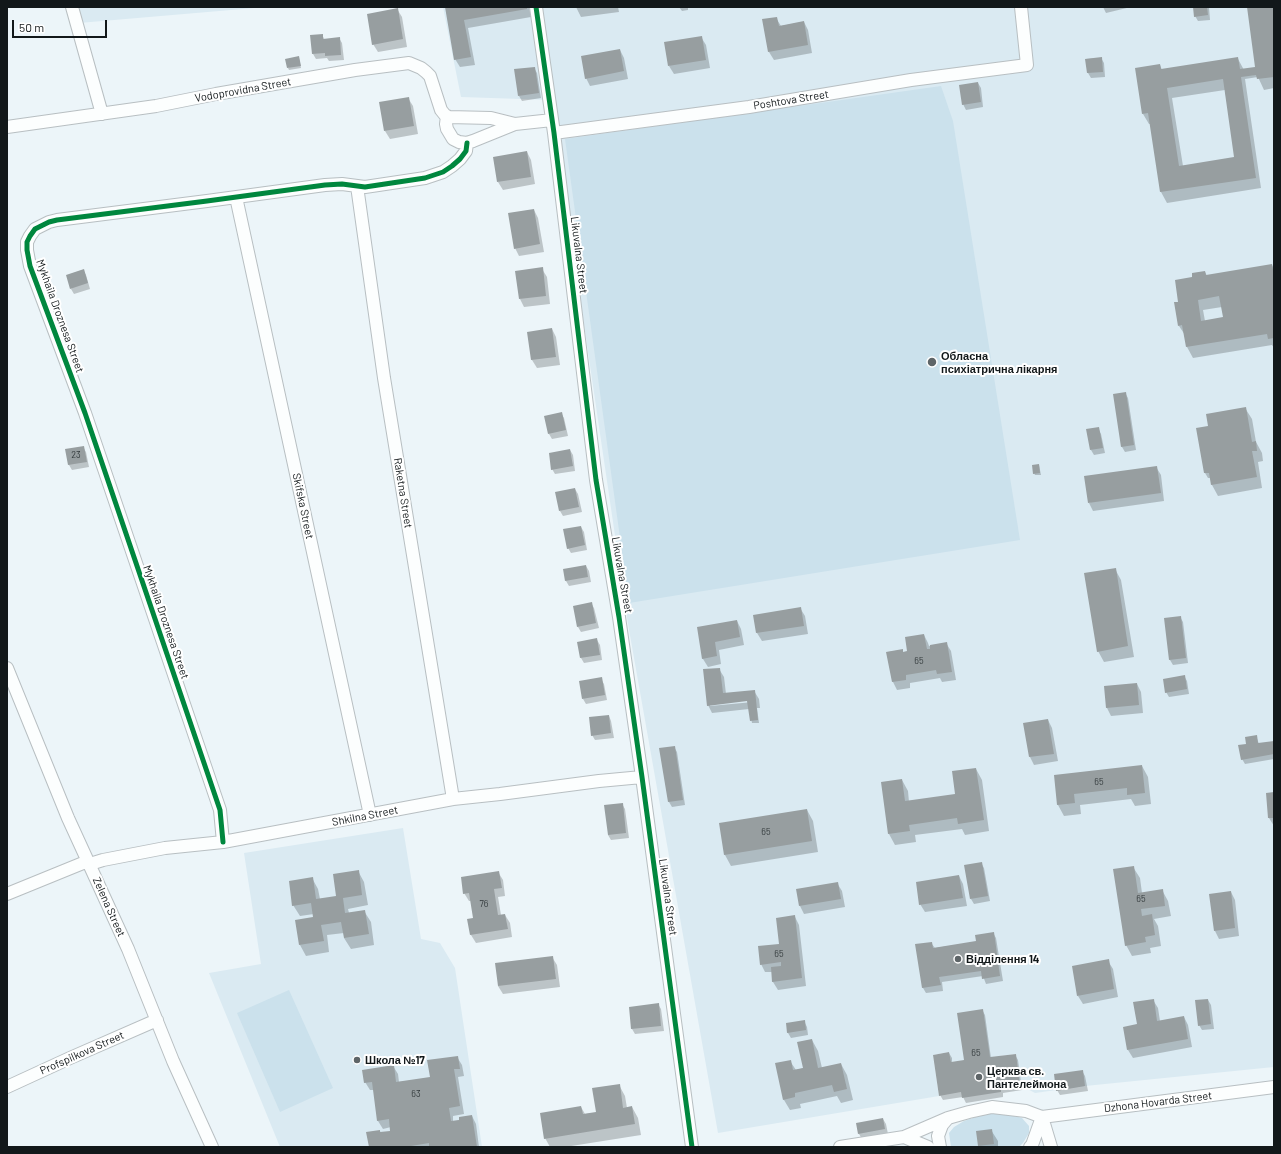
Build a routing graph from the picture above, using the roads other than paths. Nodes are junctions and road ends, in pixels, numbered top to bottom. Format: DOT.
graph roads {
  1 [pos="72,7"];
  2 [pos="536,7"];
  3 [pos="1022,7"];
  4 [pos="102,114"];
  5 [pos="447,116"];
  6 [pos="552,120"];
  7 [pos="515,124"];
  8 [pos="7,127"];
  9 [pos="554,133"];
  10 [pos="467,143"];
  11 [pos="357,186"];
  12 [pos="236,197"];
  13 [pos="7,668"];
  14 [pos="12,694"];
  15 [pos="642,777"];
  16 [pos="453,800"];
  17 [pos="370,815"];
  18 [pos="223,842"];
  19 [pos="89,863"];
  20 [pos="7,894"];
  21 [pos="157,1020"];
  22 [pos="7,1087"];
  23 [pos="1274,1087"];
  24 [pos="1026,1111"];
  25 [pos="1042,1117"];
  26 [pos="948,1118"];
  27 [pos="1037,1131"];
  28 [pos="904,1137"];
  29 [pos="212,1147"];
  30 [pos="692,1147"];
  31 [pos="840,1147"];
  32 [pos="928,1147"];
  33 [pos="940,1147"];
  34 [pos="1030,1147"];
  35 [pos="1051,1147"];
  1 -- 4 [label="street"];
  2 -- 6 [label="street, Likuvalna Street"];
  3 -- 9 [label="street, Poshtova Street"];
  4 -- 5 [label="street, Vodoprovidna Street"];
  4 -- 8 [label="street, Vodoprovidna Street"];
  5 -- 7 [label="street"];
  5 -- 10 [label="street, Vodoprovidna Street"];
  6 -- 7 [label="street"];
  6 -- 9 [label="street, Likuvalna Street"];
  7 -- 10 [label="street"];
  9 -- 15 [label="street, Likuvalna Street"];
  10 -- 11 [label="street, Mykhaila Droznesa Street"];
  11 -- 12 [label="street, Mykhaila Droznesa Street"];
  11 -- 16 [label="street, Raketna Street"];
  12 -- 17 [label="street, Skifska Street"];
  12 -- 18 [label="street, Mykhaila Droznesa Street"];
  13 -- 14 [label="street, Zelena Street"];
  14 -- 19 [label="street, Zelena Street"];
  15 -- 16 [label="street, Shkilna Street"];
  15 -- 30 [label="street, Likuvalna Street"];
  16 -- 17 [label="street, Shkilna Street"];
  17 -- 18 [label="street, Shkilna Street"];
  18 -- 19 [label="street, Shkilna Street"];
  19 -- 20 [label="street, Shkilna Street"];
  19 -- 21 [label="street, Zelena Street"];
  21 -- 22 [label="street, Profspilkova Street"];
  21 -- 29 [label="street, Zelena Street"];
  23 -- 25 [label="street, Dzhona Hovarda Street"];
  24 -- 25 [label="street, Dzhona Hovarda Street"];
  24 -- 26 [label="street, Dzhona Hovarda Street"];
  24 -- 27 [label="street"];
  25 -- 27 [label="street"];
  25 -- 35 [label="street"];
  26 -- 28 [label="street, Dzhona Hovarda Street"];
  26 -- 33 [label="street"];
  27 -- 34 [label="street"];
  28 -- 31 [label="street, Dzhona Hovarda Street"];
  28 -- 32 [label="street"];
}
